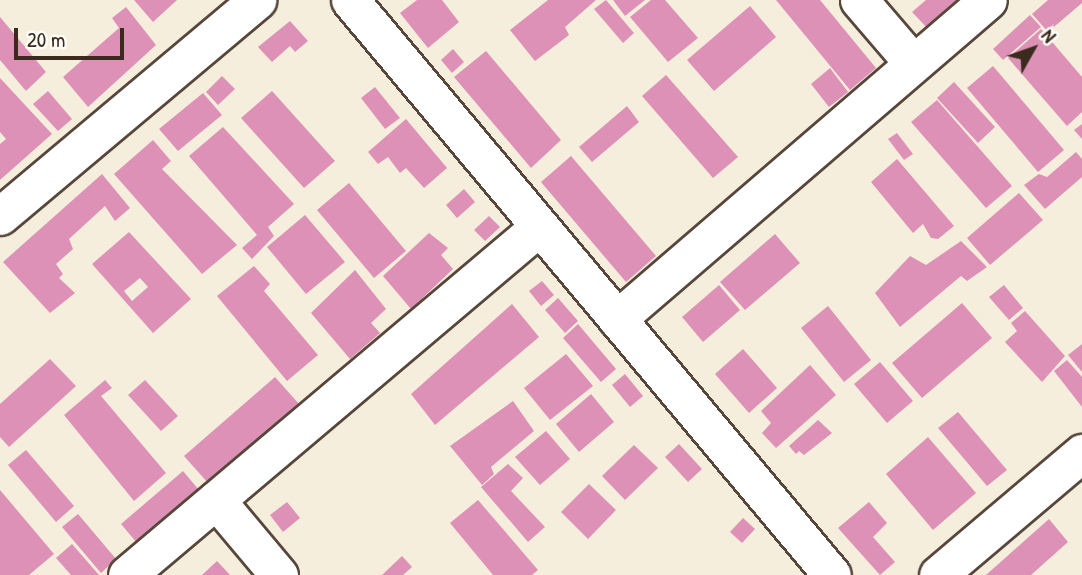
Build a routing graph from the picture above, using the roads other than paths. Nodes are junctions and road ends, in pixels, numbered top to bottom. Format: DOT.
graph roads {
  1 [pos="257,0"];
  2 [pos="350,0"];
  3 [pos="859,0"];
  4 [pos="988,0"];
  5 [pos="913,63"];
  6 [pos="0,216"];
  7 [pos="539,228"];
  8 [pos="617,319"];
  9 [pos="1082,453"];
  10 [pos="216,500"];
  11 [pos="127,575"];
  12 [pos="279,575"];
  13 [pos="832,575"];
  14 [pos="937,575"];
  1 -- 6 [label="street"];
  2 -- 7 [label="street"];
  3 -- 5 [label="street"];
  4 -- 5 [label="street"];
  5 -- 8 [label="street"];
  7 -- 8 [label="street"];
  7 -- 10 [label="street"];
  8 -- 13 [label="street"];
  9 -- 14 [label="street"];
  10 -- 11 [label="street"];
  10 -- 12 [label="street"];
}
